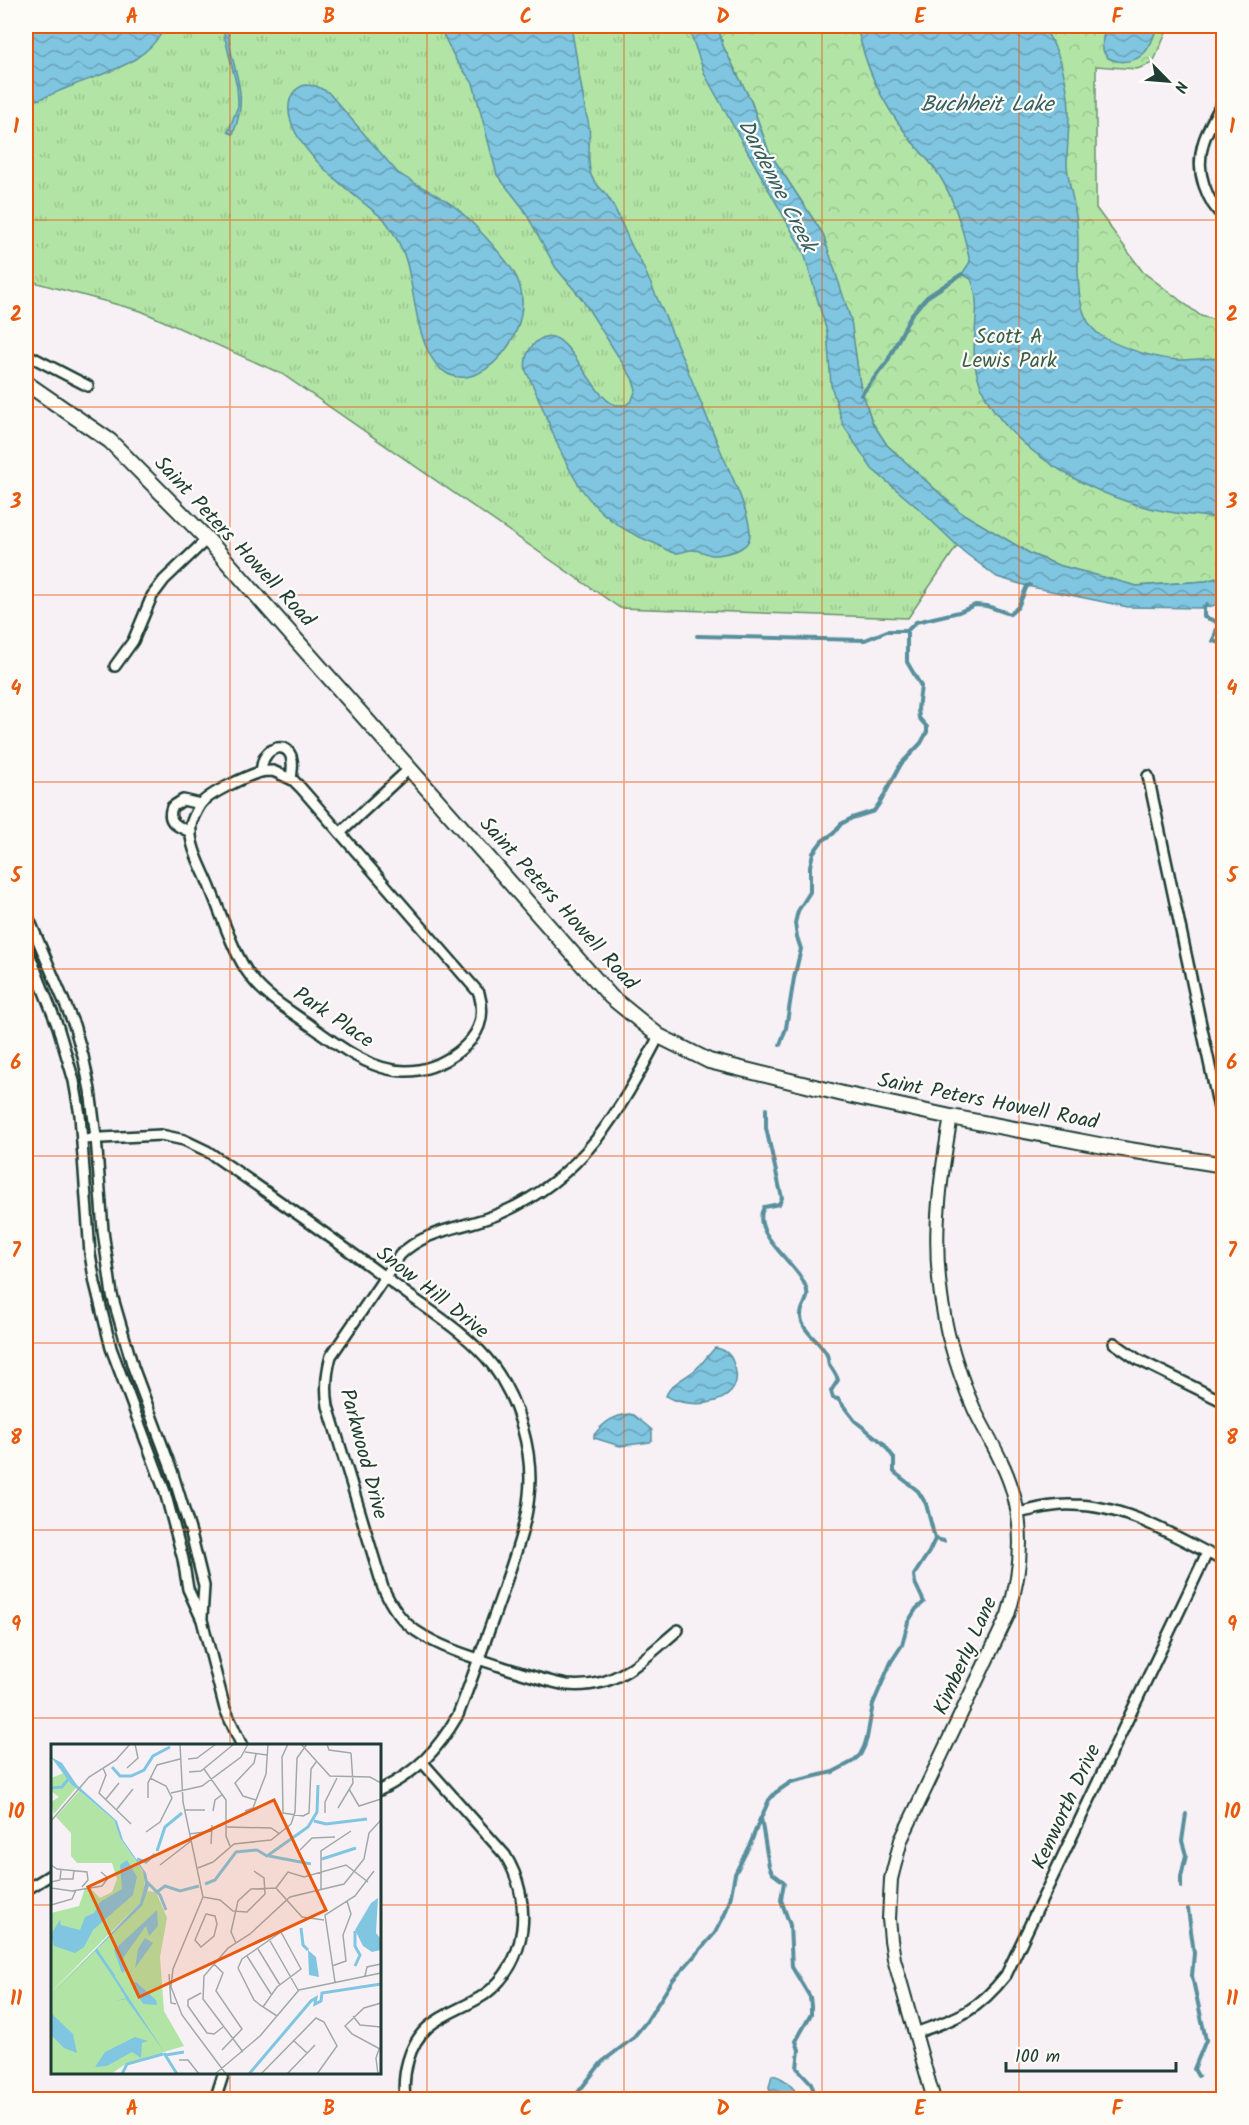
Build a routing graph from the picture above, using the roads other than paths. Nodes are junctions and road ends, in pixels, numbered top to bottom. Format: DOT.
graph roads {
  1 [pos="1224,100"];
  2 [pos="1224,217"];
  3 [pos="26,354"];
  4 [pos="26,383"];
  5 [pos="88,386"];
  6 [pos="207,539"];
  7 [pos="115,666"];
  8 [pos="409,769"];
  9 [pos="261,772"];
  10 [pos="1148,776"];
  11 [pos="291,779"];
  12 [pos="200,804"];
  13 [pos="191,832"];
  14 [pos="340,833"];
  15 [pos="26,912"];
  16 [pos="26,946"];
  17 [pos="659,1036"];
  18 [pos="951,1117"];
  19 [pos="1224,1132"];
  20 [pos="96,1137"];
  21 [pos="82,1139"];
  22 [pos="1224,1165"];
  23 [pos="385,1277"];
  24 [pos="1114,1342"];
  25 [pos="126,1343"];
  26 [pos="111,1348"];
  27 [pos="1224,1402"];
  28 [pos="1018,1513"];
  29 [pos="1207,1553"];
  30 [pos="1224,1561"];
  31 [pos="202,1620"];
  32 [pos="678,1630"];
  33 [pos="479,1659"];
  34 [pos="241,1744"];
  35 [pos="423,1763"];
  36 [pos="381,1789"];
  37 [pos="51,1875"];
  38 [pos="26,1890"];
  39 [pos="915,2033"];
  40 [pos="224,2074"];
  41 [pos="215,2100"];
  42 [pos="405,2100"];
  43 [pos="934,2100"];
  1 -- 2 [label="street"];
  3 -- 5 [label="street"];
  4 -- 6 [label="main road, Saint Peters Howell Road"];
  6 -- 7 [label="street"];
  6 -- 8 [label="main road, Saint Peters Howell Road"];
  8 -- 14 [label="street"];
  8 -- 17 [label="main road, Saint Peters Howell Road"];
  9 -- 11 [label="street"];
  9 -- 11 [label="street"];
  9 -- 12 [label="street"];
  10 -- 19 [label="street"];
  11 -- 14 [label="street, Park Place"];
  12 -- 13 [label="street"];
  12 -- 13 [label="street"];
  13 -- 14 [label="street, Park Place"];
  15 -- 20 [label="street"];
  16 -- 21 [label="street"];
  17 -- 18 [label="main road, Saint Peters Howell Road"];
  17 -- 23 [label="street, Parkwood Drive"];
  18 -- 22 [label="main road, Saint Peters Howell Road"];
  18 -- 28 [label="street, Kimberly Lane"];
  20 -- 21 [label="street, Snow Hill Drive"];
  20 -- 23 [label="street, Snow Hill Drive"];
  20 -- 25 [label="street"];
  21 -- 26 [label="street"];
  23 -- 33 [label="street, Snow Hill Drive"];
  23 -- 33 [label="street, Parkwood Drive"];
  24 -- 27 [label="street"];
  25 -- 26 [label="street"];
  25 -- 31 [label="street"];
  26 -- 31 [label="street"];
  28 -- 29 [label="street"];
  28 -- 39 [label="street, Kimberly Lane"];
  29 -- 30 [label="street"];
  29 -- 39 [label="street, Kenworth Drive"];
  31 -- 34 [label="street"];
  32 -- 33 [label="street, Parkwood Drive"];
  33 -- 35 [label="street, Snow Hill Drive"];
  35 -- 36 [label="street, Snow Hill Drive"];
  35 -- 42 [label="street"];
  37 -- 38 [label="street"];
  39 -- 43 [label="street, Kimberly Lane"];
  40 -- 41 [label="street"];
}
